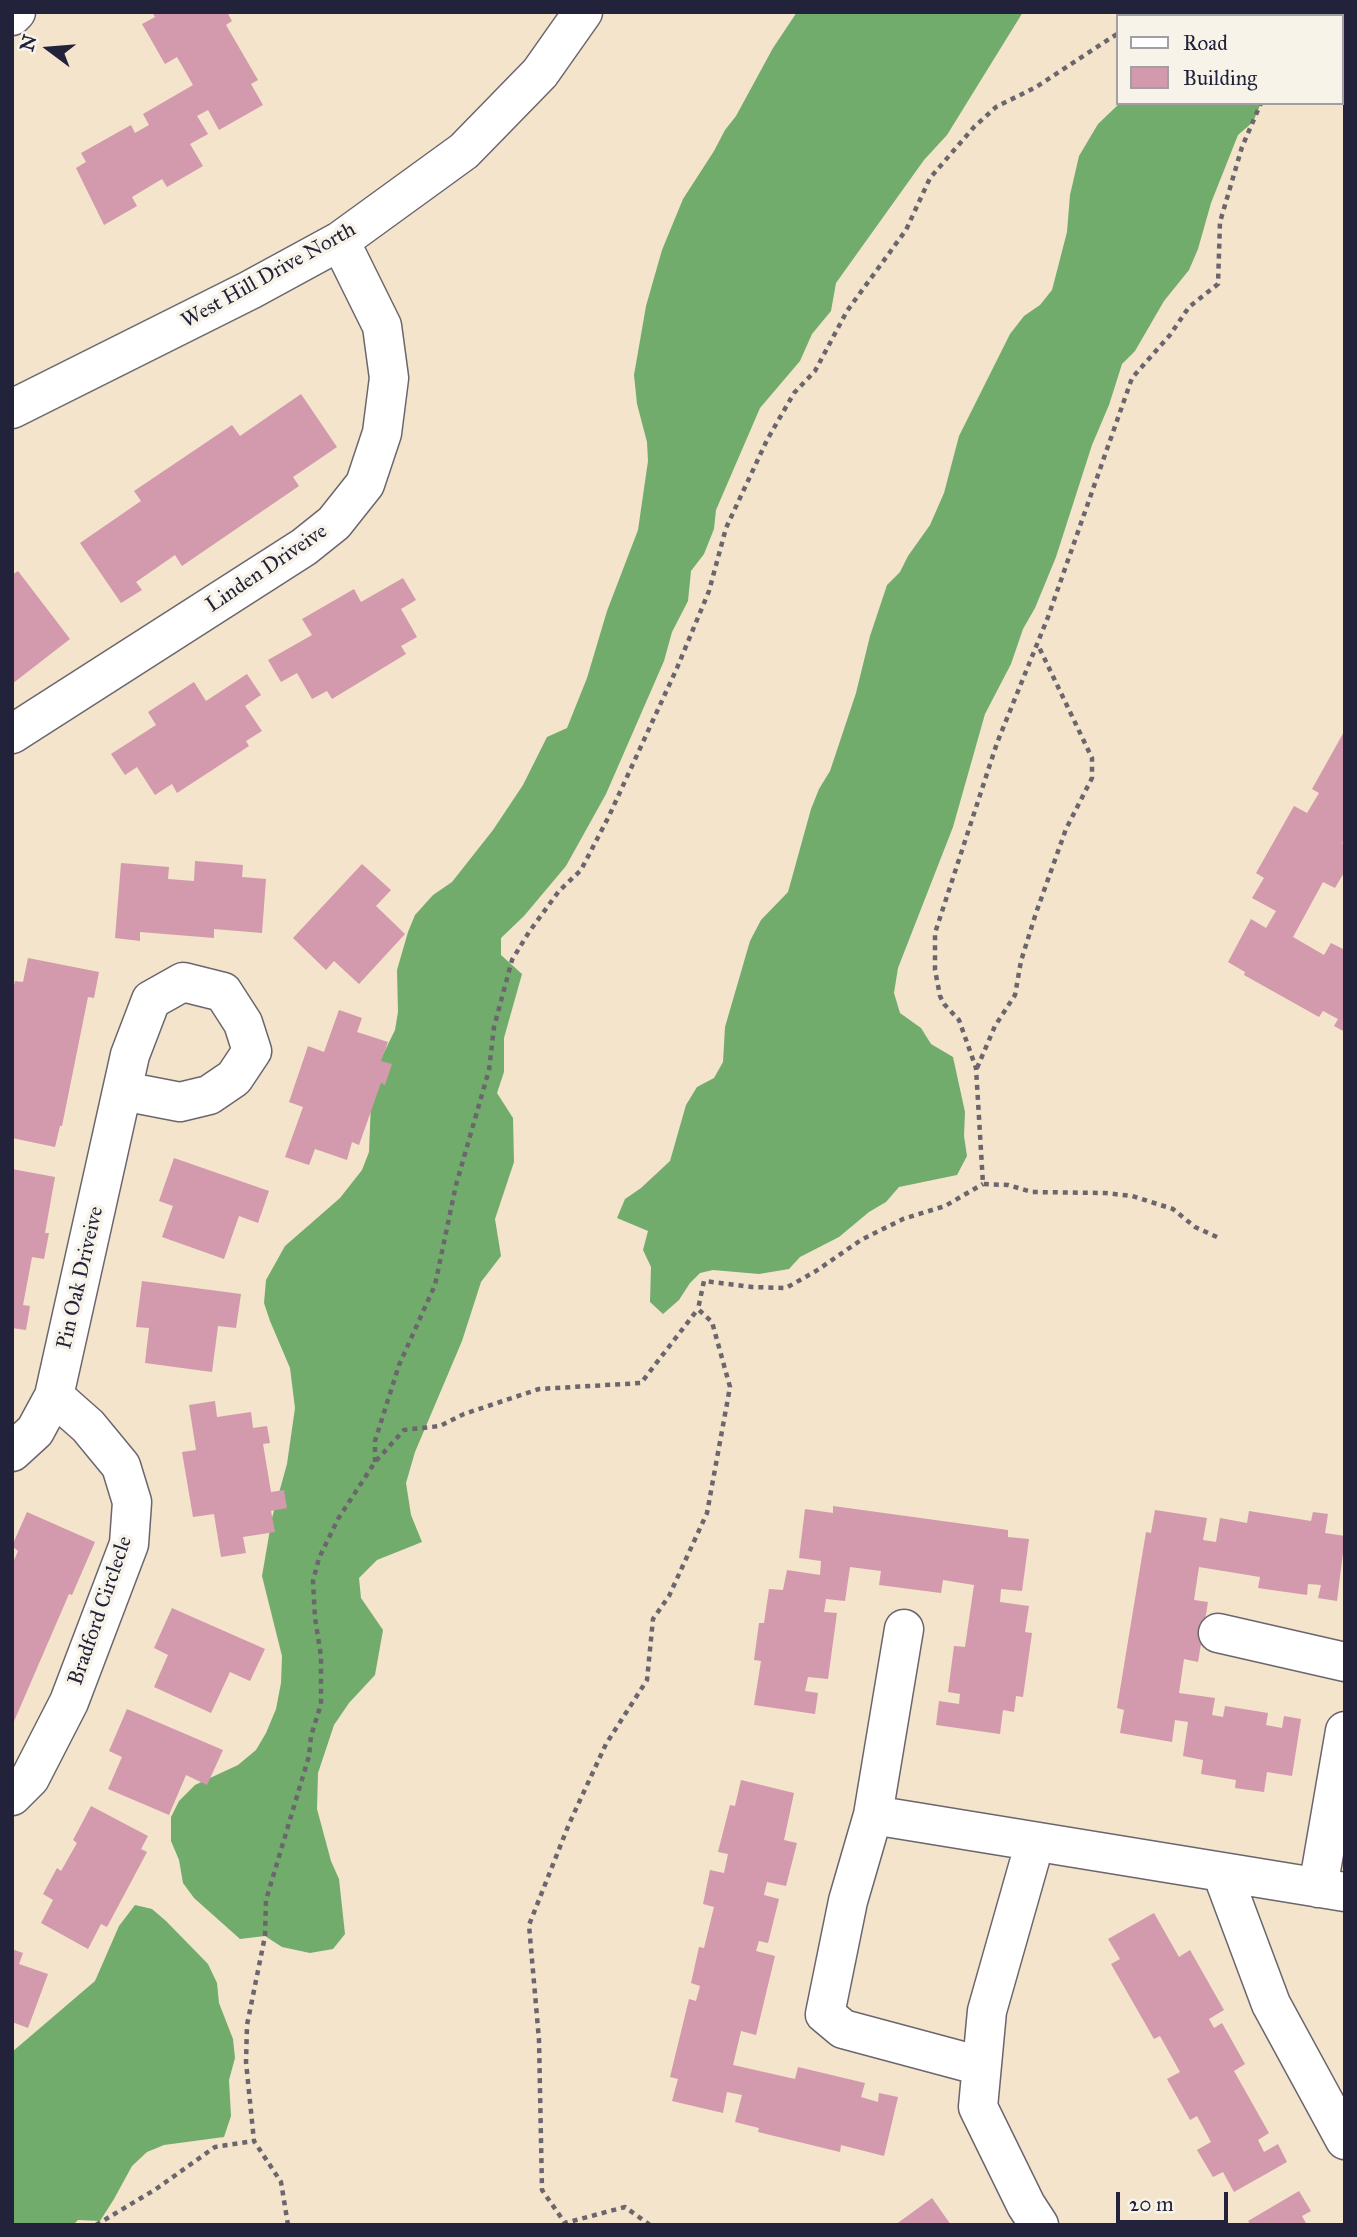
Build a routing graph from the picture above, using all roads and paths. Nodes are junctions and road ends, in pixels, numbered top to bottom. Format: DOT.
graph roads {
  1 [pos="16,12"];
  2 [pos="583,12"];
  3 [pos="12,16"];
  4 [pos="1116,35"];
  5 [pos="1260,105"];
  6 [pos="340,241"];
  7 [pos="12,409"];
  8 [pos="1038,645"];
  9 [pos="12,734"];
  10 [pos="976,1068"];
  11 [pos="122,1091"];
  12 [pos="983,1184"];
  13 [pos="1217,1237"];
  14 [pos="698,1309"];
  15 [pos="54,1396"];
  16 [pos="12,1452"];
  17 [pos="375,1462"];
  18 [pos="904,1629"];
  19 [pos="1218,1633"];
  20 [pos="1345,1661"];
  21 [pos="1345,1731"];
  22 [pos="12,1796"];
  23 [pos="873,1815"];
  24 [pos="1035,1842"];
  25 [pos="1222,1873"];
  26 [pos="1331,1890"];
  27 [pos="981,2066"];
  28 [pos="1345,2140"];
  29 [pos="254,2141"];
  30 [pos="96,2225"];
  31 [pos="288,2225"];
  32 [pos="650,2225"];
  33 [pos="1039,2225"];
  1 -- 3 [label="street"];
  2 -- 6 [label="street, West Hill Drive North"];
  4 -- 17 [label="path"];
  5 -- 8 [label="path"];
  6 -- 7 [label="street, West Hill Drive North"];
  6 -- 9 [label="street, Linden Driveive"];
  8 -- 10 [label="path"];
  8 -- 10 [label="path"];
  10 -- 12 [label="path"];
  11 -- 15 [label="street, Pin Oak Driveive"];
  12 -- 13 [label="path"];
  12 -- 14 [label="path"];
  14 -- 17 [label="path"];
  14 -- 32 [label="path"];
  15 -- 16 [label="street, Pin Oak Driveive"];
  15 -- 22 [label="street, Bradford Circlecle"];
  17 -- 29 [label="path"];
  18 -- 23 [label="street"];
  19 -- 20 [label="street"];
  21 -- 26 [label="street"];
  23 -- 24 [label="street"];
  23 -- 27 [label="street"];
  24 -- 25 [label="street"];
  24 -- 27 [label="street"];
  25 -- 26 [label="street"];
  25 -- 28 [label="street"];
  27 -- 33 [label="street"];
  29 -- 30 [label="path"];
  29 -- 31 [label="path"];
}
